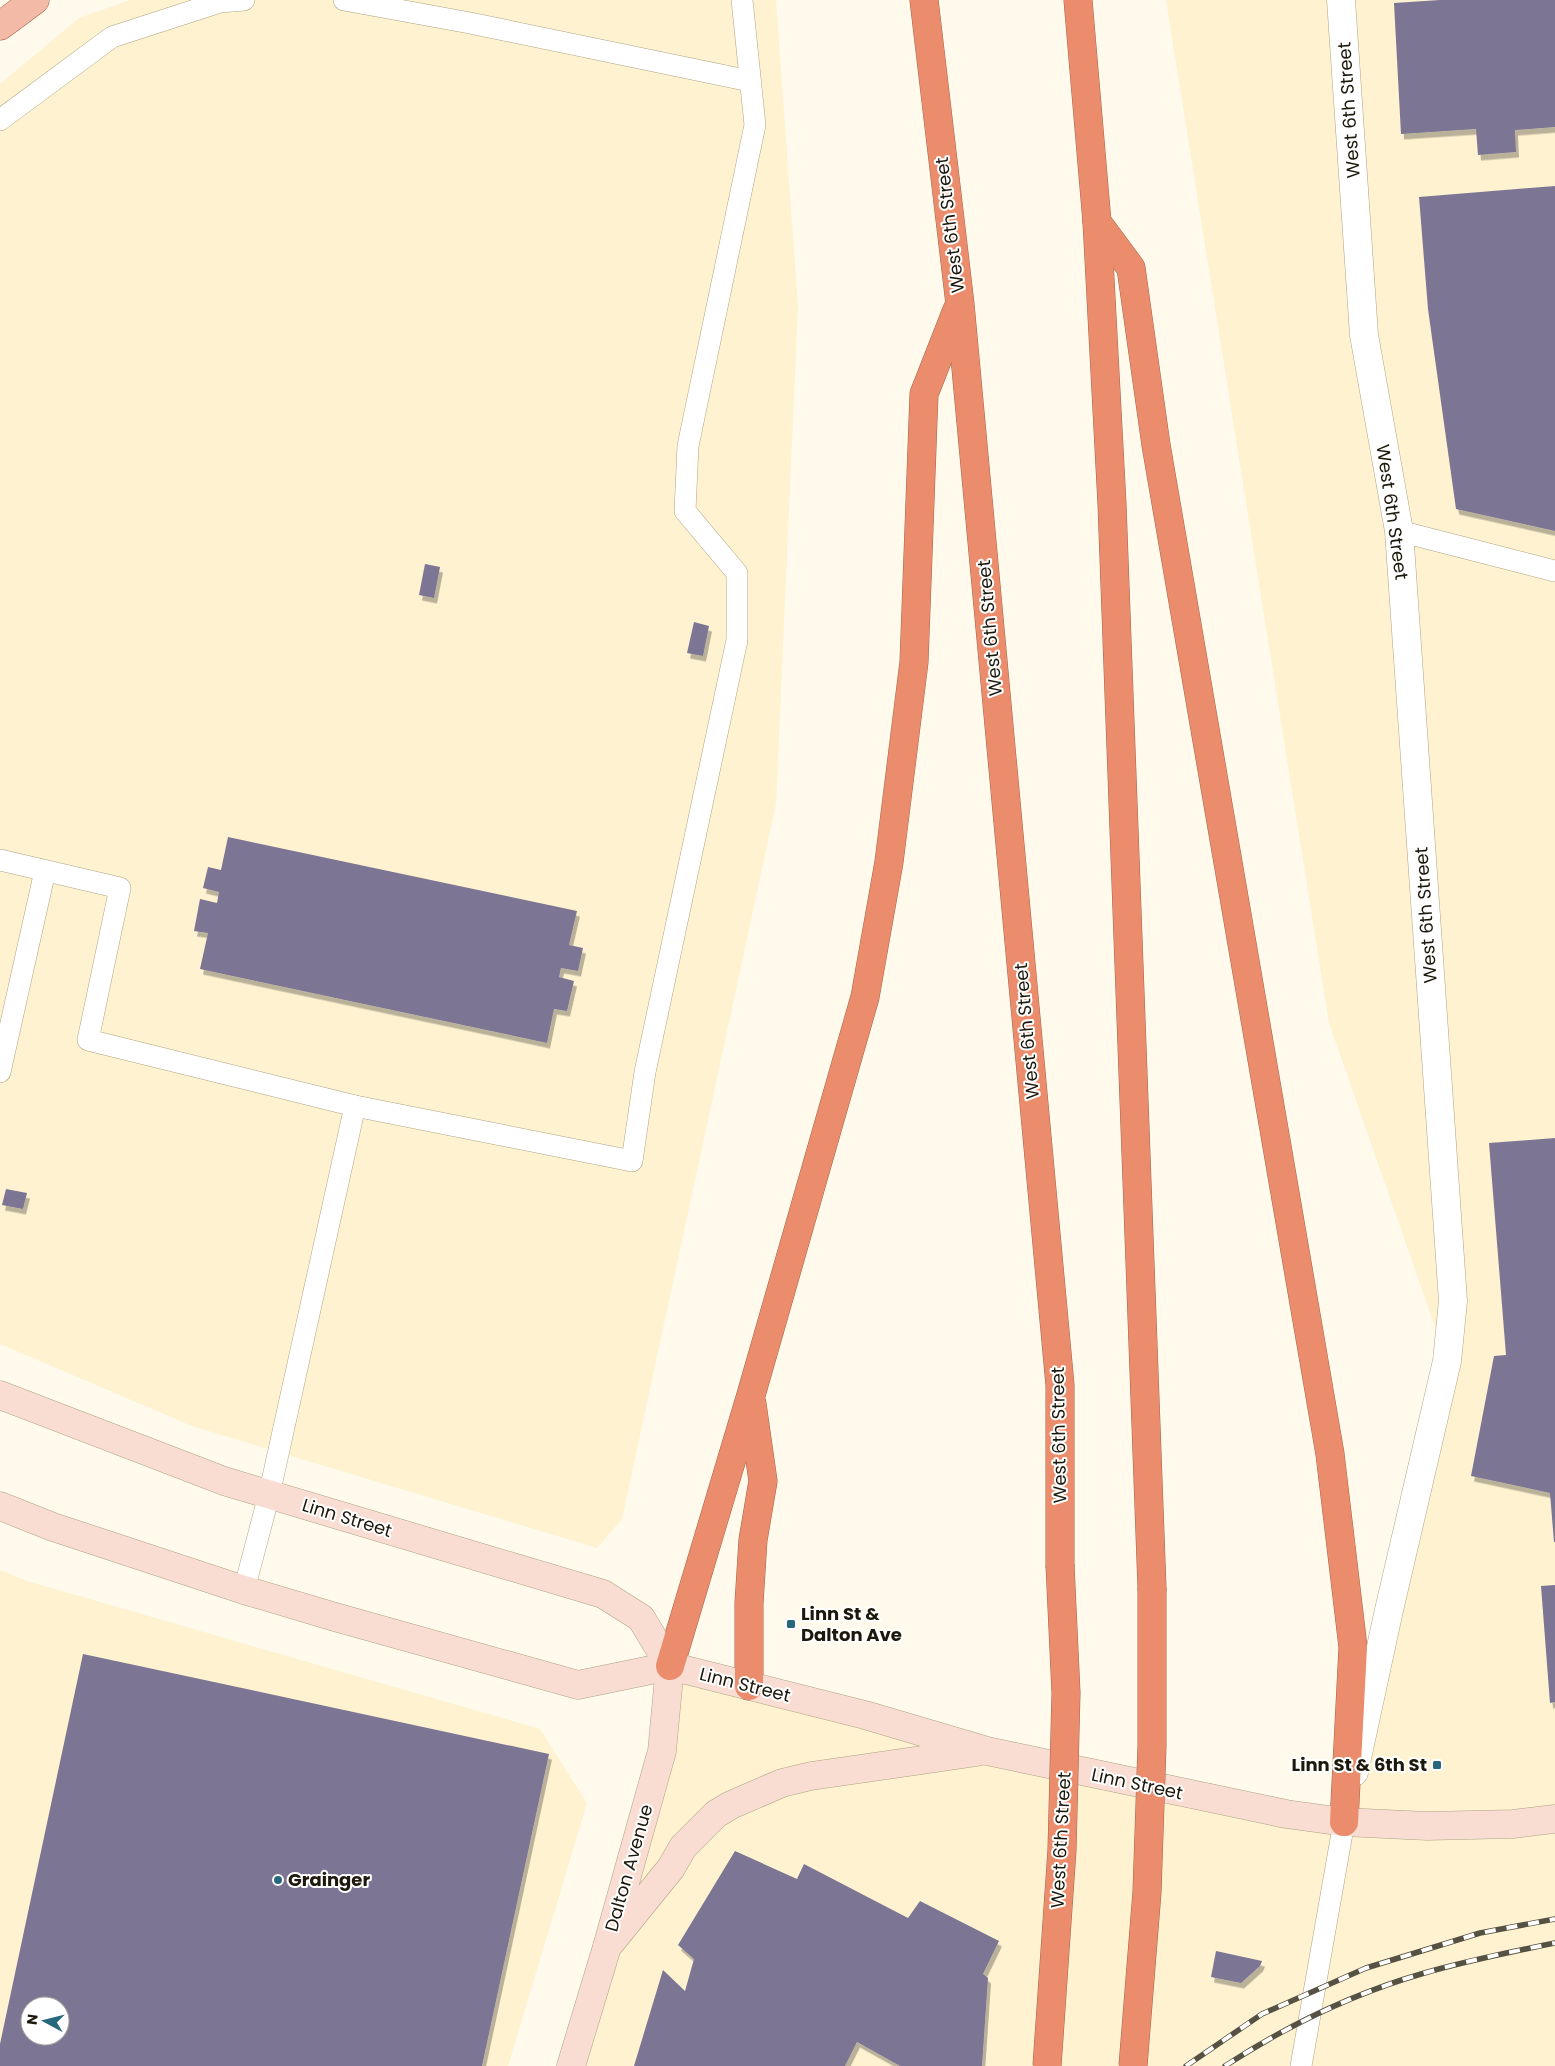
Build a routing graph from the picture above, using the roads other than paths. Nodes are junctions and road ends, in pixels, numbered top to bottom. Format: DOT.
graph roads {
  1 [pos="35,0"];
  2 [pos="244,0"];
  3 [pos="344,0"];
  4 [pos="742,0"];
  5 [pos="924,0"];
  6 [pos="1078,0"];
  7 [pos="1341,0"];
  8 [pos="396,4"];
  9 [pos="0,26"];
  10 [pos="750,81"];
  11 [pos="0,120"];
  12 [pos="1097,222"];
  13 [pos="960,304"];
  14 [pos="1399,531"];
  15 [pos="1555,571"];
  16 [pos="0,860"];
  17 [pos="45,870"];
  18 [pos="0,1072"];
  19 [pos="355,1106"];
  20 [pos="0,1395"];
  21 [pos="751,1395"];
  22 [pos="269,1494"];
  23 [pos="0,1506"];
  24 [pos="244,1590"];
  25 [pos="670,1666"];
  26 [pos="749,1686"];
  27 [pos="987,1750"];
  28 [pos="1555,1819"];
  29 [pos="1344,1822"];
  30 [pos="607,1947"];
  31 [pos="571,2066"];
  32 [pos="1047,2066"];
  33 [pos="1133,2066"];
  34 [pos="1301,2066"];
  1 -- 9 [label="main road"];
  2 -- 11 [label="lane"];
  3 -- 8 [label="lane"];
  4 -- 10 [label="lane"];
  5 -- 13 [label="highway, West 6th Street"];
  6 -- 12 [label="highway"];
  7 -- 14 [label="street, West 6th Street"];
  8 -- 10 [label="lane"];
  10 -- 19 [label="lane"];
  12 -- 29 [label="highway"];
  12 -- 33 [label="highway, bridge"];
  13 -- 21 [label="highway"];
  13 -- 32 [label="highway, West 6th Street, bridge"];
  14 -- 15 [label="lane"];
  14 -- 29 [label="street, West 6th Street"];
  16 -- 17 [label="lane"];
  17 -- 18 [label="lane"];
  17 -- 19 [label="lane"];
  19 -- 22 [label="lane"];
  20 -- 22 [label="main road, Linn Street"];
  21 -- 25 [label="highway"];
  21 -- 26 [label="highway"];
  22 -- 24 [label="lane"];
  22 -- 25 [label="main road, Linn Street"];
  23 -- 24 [label="main road, Linn Street"];
  24 -- 25 [label="main road, Linn Street"];
  25 -- 26 [label="main road, Linn Street"];
  25 -- 30 [label="main road, Dalton Avenue"];
  26 -- 27 [label="main road, Linn Street"];
  27 -- 29 [label="main road, Linn Street"];
  27 -- 30 [label="main road"];
  28 -- 29 [label="main road, Linn Street"];
  29 -- 34 [label="lane"];
  30 -- 31 [label="main road, Dalton Avenue"];
}
